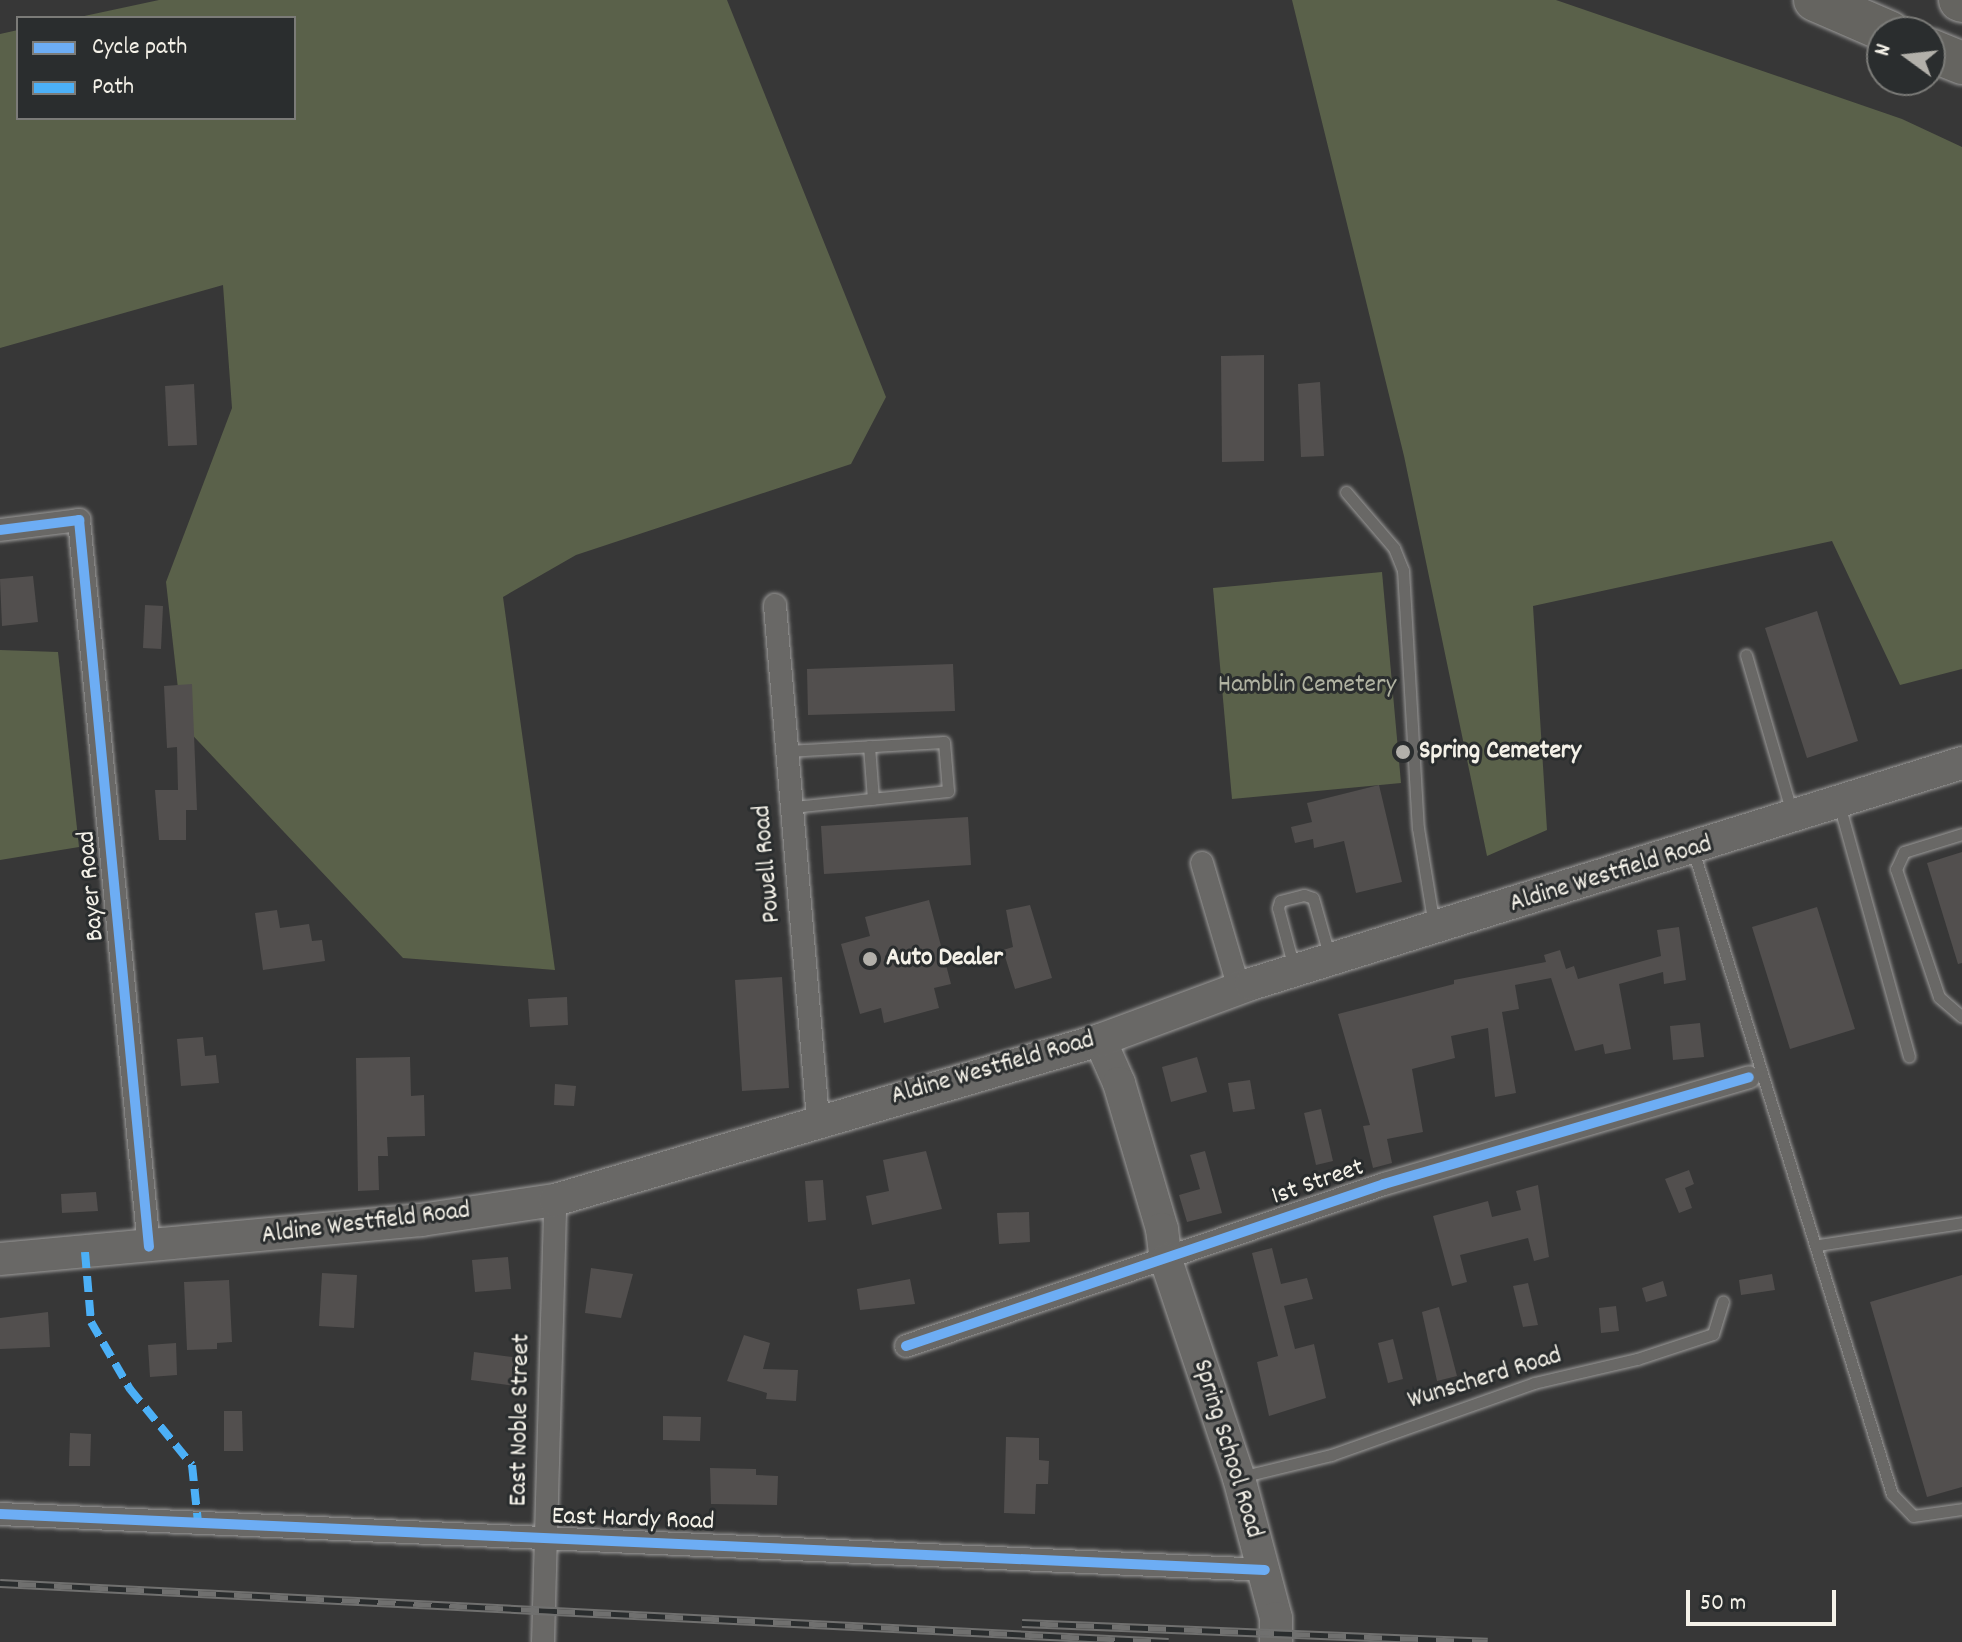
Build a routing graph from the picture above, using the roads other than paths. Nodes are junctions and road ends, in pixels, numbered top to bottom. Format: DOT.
graph roads {
  1 [pos="1815,0"];
  2 [pos="1866,22"];
  3 [pos="1346,492"];
  4 [pos="0,530"];
  5 [pos="775,605"];
  6 [pos="1746,655"];
  7 [pos="869,746"];
  8 [pos="787,751"];
  9 [pos="1962,763"];
  10 [pos="873,799"];
  11 [pos="1839,803"];
  12 [pos="792,807"];
  13 [pos="1793,817"];
  14 [pos="1962,834"];
  15 [pos="1693,849"];
  16 [pos="1202,863"];
  17 [pos="1435,930"];
  18 [pos="1331,963"];
  19 [pos="1295,973"];
  20 [pos="1239,989"];
  21 [pos="1962,1017"];
  22 [pos="1100,1040"];
  23 [pos="1909,1056"];
  24 [pos="1749,1077"];
  25 [pos="818,1119"];
  26 [pos="555,1200"];
  27 [pos="1962,1223"];
  28 [pos="1818,1245"];
  29 [pos="149,1247"];
  30 [pos="0,1259"];
  31 [pos="1166,1260"];
  32 [pos="1723,1301"];
  33 [pos="906,1346"];
  34 [pos="1239,1478"];
  35 [pos="1962,1509"];
  36 [pos="0,1514"];
  37 [pos="546,1539"];
  38 [pos="1265,1570"];
  39 [pos="543,1642"];
  40 [pos="1276,1642"];
  1 -- 2 [label="highway"];
  3 -- 17 [label="lane"];
  4 -- 29 [label="street, Bayer Road"];
  5 -- 8 [label="street, Powell Road"];
  6 -- 13 [label="lane"];
  7 -- 8 [label="lane"];
  7 -- 10 [label="lane"];
  7 -- 10 [label="lane"];
  8 -- 12 [label="street, Powell Road"];
  9 -- 11 [label="main road, Aldine Westfield Road"];
  10 -- 12 [label="lane"];
  11 -- 13 [label="main road, Aldine Westfield Road"];
  11 -- 23 [label="lane"];
  12 -- 25 [label="street, Powell Road"];
  13 -- 15 [label="main road, Aldine Westfield Road"];
  14 -- 21 [label="lane"];
  15 -- 17 [label="main road, Aldine Westfield Road"];
  15 -- 28 [label="lane"];
  16 -- 20 [label="street"];
  17 -- 18 [label="main road, Aldine Westfield Road"];
  18 -- 19 [label="main road, Aldine Westfield Road"];
  18 -- 19 [label="lane"];
  19 -- 20 [label="main road, Aldine Westfield Road"];
  20 -- 22 [label="main road, Aldine Westfield Road"];
  22 -- 25 [label="main road, Aldine Westfield Road"];
  22 -- 31 [label="main road, Spring School Road"];
  24 -- 31 [label="street, 1st Street"];
  25 -- 26 [label="main road, Aldine Westfield Road"];
  26 -- 29 [label="main road, Aldine Westfield Road"];
  26 -- 37 [label="street, East Noble Street"];
  27 -- 28 [label="lane"];
  28 -- 35 [label="lane"];
  29 -- 30 [label="main road, Aldine Westfield Road"];
  31 -- 33 [label="street, 1st Street"];
  31 -- 34 [label="main road, Spring School Road"];
  32 -- 34 [label="lane, Wunscherd Road"];
  34 -- 38 [label="main road, Spring School Road"];
  36 -- 37 [label="street, East Hardy Road"];
  37 -- 38 [label="street, East Hardy Road"];
  37 -- 39 [label="street, East Noble Street"];
  38 -- 40 [label="main road, Spring School Road"];
}
